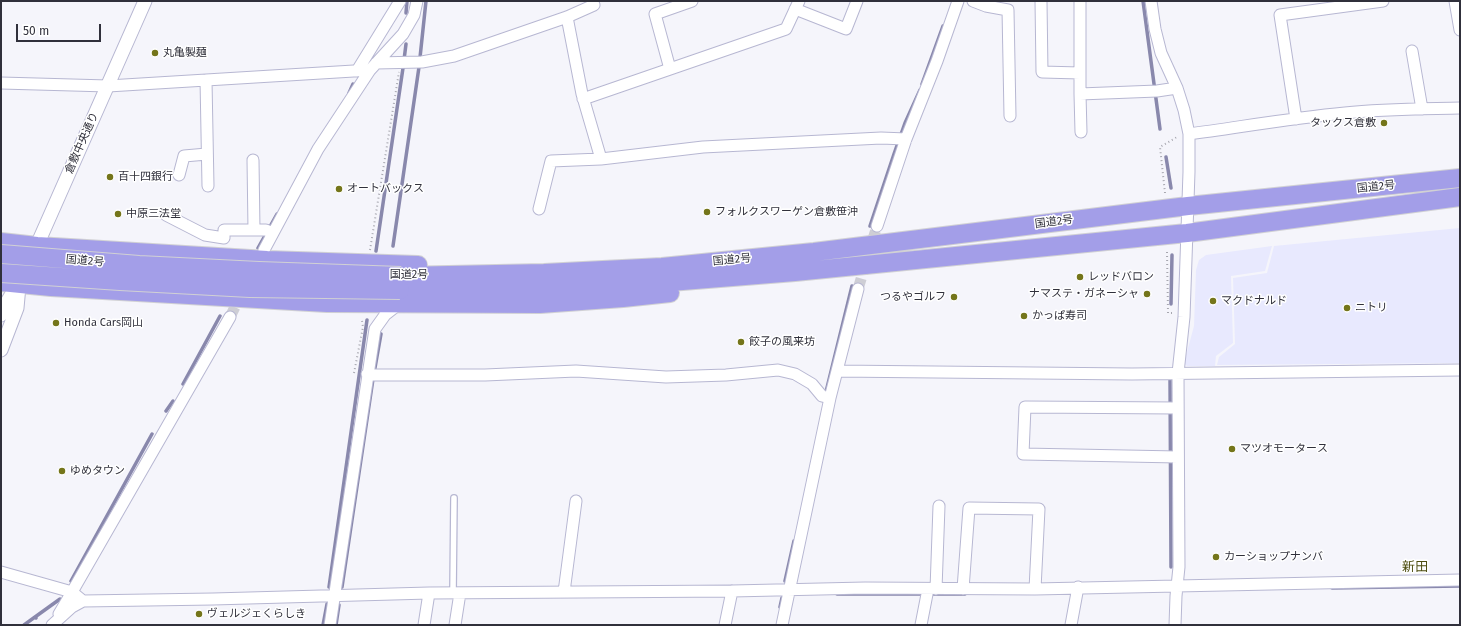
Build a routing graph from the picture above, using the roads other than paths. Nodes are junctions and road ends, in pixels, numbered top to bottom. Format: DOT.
graph roads {
  1 [pos="144,1"];
  2 [pos="400,1"];
  3 [pos="417,1"];
  4 [pos="592,1"];
  5 [pos="692,1"];
  6 [pos="857,1"];
  7 [pos="958,1"];
  8 [pos="973,1"];
  9 [pos="1041,1"];
  10 [pos="1080,1"];
  11 [pos="1151,1"];
  12 [pos="1383,1"];
  13 [pos="1456,1"];
  14 [pos="1352,3"];
  15 [pos="797,5"];
  16 [pos="568,17"];
  17 [pos="1460,30"];
  18 [pos="1412,50"];
  19 [pos="373,66"];
  20 [pos="670,69"];
  21 [pos="357,71"];
  22 [pos="1080,72"];
  23 [pos="206,80"];
  24 [pos="1,83"];
  25 [pos="108,86"];
  26 [pos="1177,88"];
  27 [pos="1080,94"];
  28 [pos="583,99"];
  29 [pos="1460,108"];
  30 [pos="1422,109"];
  31 [pos="1010,116"];
  32 [pos="1296,119"];
  33 [pos="1081,132"];
  34 [pos="1189,134"];
  35 [pos="901,139"];
  36 [pos="207,154"];
  37 [pos="602,159"];
  38 [pos="253,160"];
  39 [pos="1460,170"];
  40 [pos="179,175"];
  41 [pos="1460,178"];
  42 [pos="1415,183"];
  43 [pos="208,186"];
  44 [pos="1460,197"];
  45 [pos="1428,200"];
  46 [pos="1460,205"];
  47 [pos="1188,206"];
  48 [pos="539,209"];
  49 [pos="166,215"];
  50 [pos="877,226"];
  51 [pos="254,230"];
  52 [pos="270,231"];
  53 [pos="1186,233"];
  54 [pos="1,242"];
  55 [pos="37,246"];
  56 [pos="264,250"];
  57 [pos="1,254"];
  58 [pos="662,267"];
  59 [pos="1,273"];
  60 [pos="1,282"];
  61 [pos="19,284"];
  62 [pos="858,289"];
  63 [pos="400,290"];
  64 [pos="1,315"];
  65 [pos="230,317"];
  66 [pos="1,350"];
  67 [pos="1460,370"];
  68 [pos="837,371"];
  69 [pos="1178,373"];
  70 [pos="372,375"];
  71 [pos="827,397"];
  72 [pos="1173,407"];
  73 [pos="1173,457"];
  74 [pos="454,498"];
  75 [pos="576,501"];
  76 [pos="939,506"];
  77 [pos="1,572"];
  78 [pos="1460,580"];
  79 [pos="1177,585"];
  80 [pos="1078,587"];
  81 [pos="791,589"];
  82 [pos="963,589"];
  83 [pos="1035,589"];
  84 [pos="732,591"];
  85 [pos="72,592"];
  86 [pos="429,592"];
  87 [pos="564,592"];
  88 [pos="929,592"];
  89 [pos="457,593"];
  90 [pos="334,595"];
  91 [pos="83,601"];
  92 [pos="53,625"];
  93 [pos="330,625"];
  94 [pos="424,625"];
  95 [pos="455,625"];
  96 [pos="725,625"];
  97 [pos="782,625"];
  98 [pos="921,625"];
  99 [pos="1071,625"];
  100 [pos="1176,625"];
  1 -- 25 [label="street, 倉敷中央通り"];
  2 -- 21 [label="street"];
  3 -- 19 [label="street"];
  4 -- 16 [label="street"];
  5 -- 20 [label="street"];
  6 -- 15 [label="street"];
  7 -- 35 [label="street"];
  8 -- 31 [label="street"];
  9 -- 22 [label="street"];
  10 -- 22 [label="street"];
  11 -- 26 [label="street"];
  12 -- 14 [label="street"];
  13 -- 17 [label="street"];
  14 -- 32 [label="street"];
  15 -- 20 [label="street"];
  16 -- 19 [label="street"];
  16 -- 28 [label="street"];
  18 -- 30 [label="street"];
  19 -- 21 [label="street"];
  19 -- 52 [label="street"];
  20 -- 28 [label="street"];
  21 -- 23 [label="street"];
  22 -- 27 [label="street"];
  23 -- 25 [label="street"];
  23 -- 36 [label="street"];
  24 -- 25 [label="street"];
  25 -- 55 [label="street, 倉敷中央通り"];
  26 -- 27 [label="street"];
  26 -- 34 [label="street"];
  27 -- 33 [label="street"];
  28 -- 37 [label="street"];
  29 -- 30 [label="street"];
  30 -- 32 [label="street"];
  32 -- 34 [label="street"];
  34 -- 47 [label="street"];
  35 -- 37 [label="street"];
  35 -- 50 [label="street"];
  36 -- 40 [label="street"];
  36 -- 43 [label="street"];
  37 -- 48 [label="street"];
  38 -- 51 [label="street"];
  39 -- 42 [label="highway"];
  41 -- 42 [label="highway, 国道2号"];
  42 -- 47 [label="highway, 国道2号"];
  44 -- 45 [label="highway, 国道2号"];
  45 -- 46 [label="highway"];
  45 -- 53 [label="highway, 国道2号"];
  47 -- 53 [label="street"];
  47 -- 58 [label="highway, 国道2号"];
  49 -- 51 [label="street"];
  51 -- 52 [label="street"];
  52 -- 56 [label="street"];
  53 -- 63 [label="highway, 国道2号"];
  53 -- 69 [label="street"];
  54 -- 55 [label="highway"];
  55 -- 58 [label="highway"];
  55 -- 61 [label="street, 倉敷中央通り"];
  57 -- 63 [label="highway, 国道2号, bridge"];
  58 -- 63 [label="highway, 国道2号"];
  59 -- 63 [label="highway, 国道2号, bridge"];
  60 -- 61 [label="highway"];
  61 -- 63 [label="highway"];
  61 -- 64 [label="street"];
  61 -- 66 [label="street"];
  62 -- 68 [label="street"];
  63 -- 70 [label="street"];
  65 -- 85 [label="street"];
  67 -- 69 [label="street"];
  68 -- 69 [label="street"];
  68 -- 71 [label="street"];
  69 -- 72 [label="street"];
  70 -- 71 [label="street"];
  70 -- 90 [label="street"];
  71 -- 81 [label="street"];
  72 -- 73 [label="street"];
  72 -- 73 [label="street"];
  73 -- 79 [label="street"];
  74 -- 89 [label="lane"];
  75 -- 87 [label="street"];
  76 -- 88 [label="street"];
  77 -- 85 [label="street"];
  78 -- 79 [label="street"];
  79 -- 80 [label="street"];
  79 -- 100 [label="street"];
  80 -- 83 [label="street"];
  80 -- 99 [label="street"];
  81 -- 84 [label="street"];
  81 -- 88 [label="street"];
  81 -- 97 [label="street"];
  82 -- 83 [label="street"];
  82 -- 83 [label="street"];
  82 -- 88 [label="street"];
  84 -- 87 [label="street"];
  84 -- 96 [label="street"];
  85 -- 91 [label="street"];
  85 -- 92 [label="street"];
  86 -- 89 [label="street"];
  86 -- 90 [label="street"];
  86 -- 94 [label="street"];
  87 -- 89 [label="street"];
  88 -- 98 [label="street"];
  89 -- 95 [label="street"];
  90 -- 91 [label="street"];
  90 -- 93 [label="street"];
  91 -- 92 [label="street"];
}
